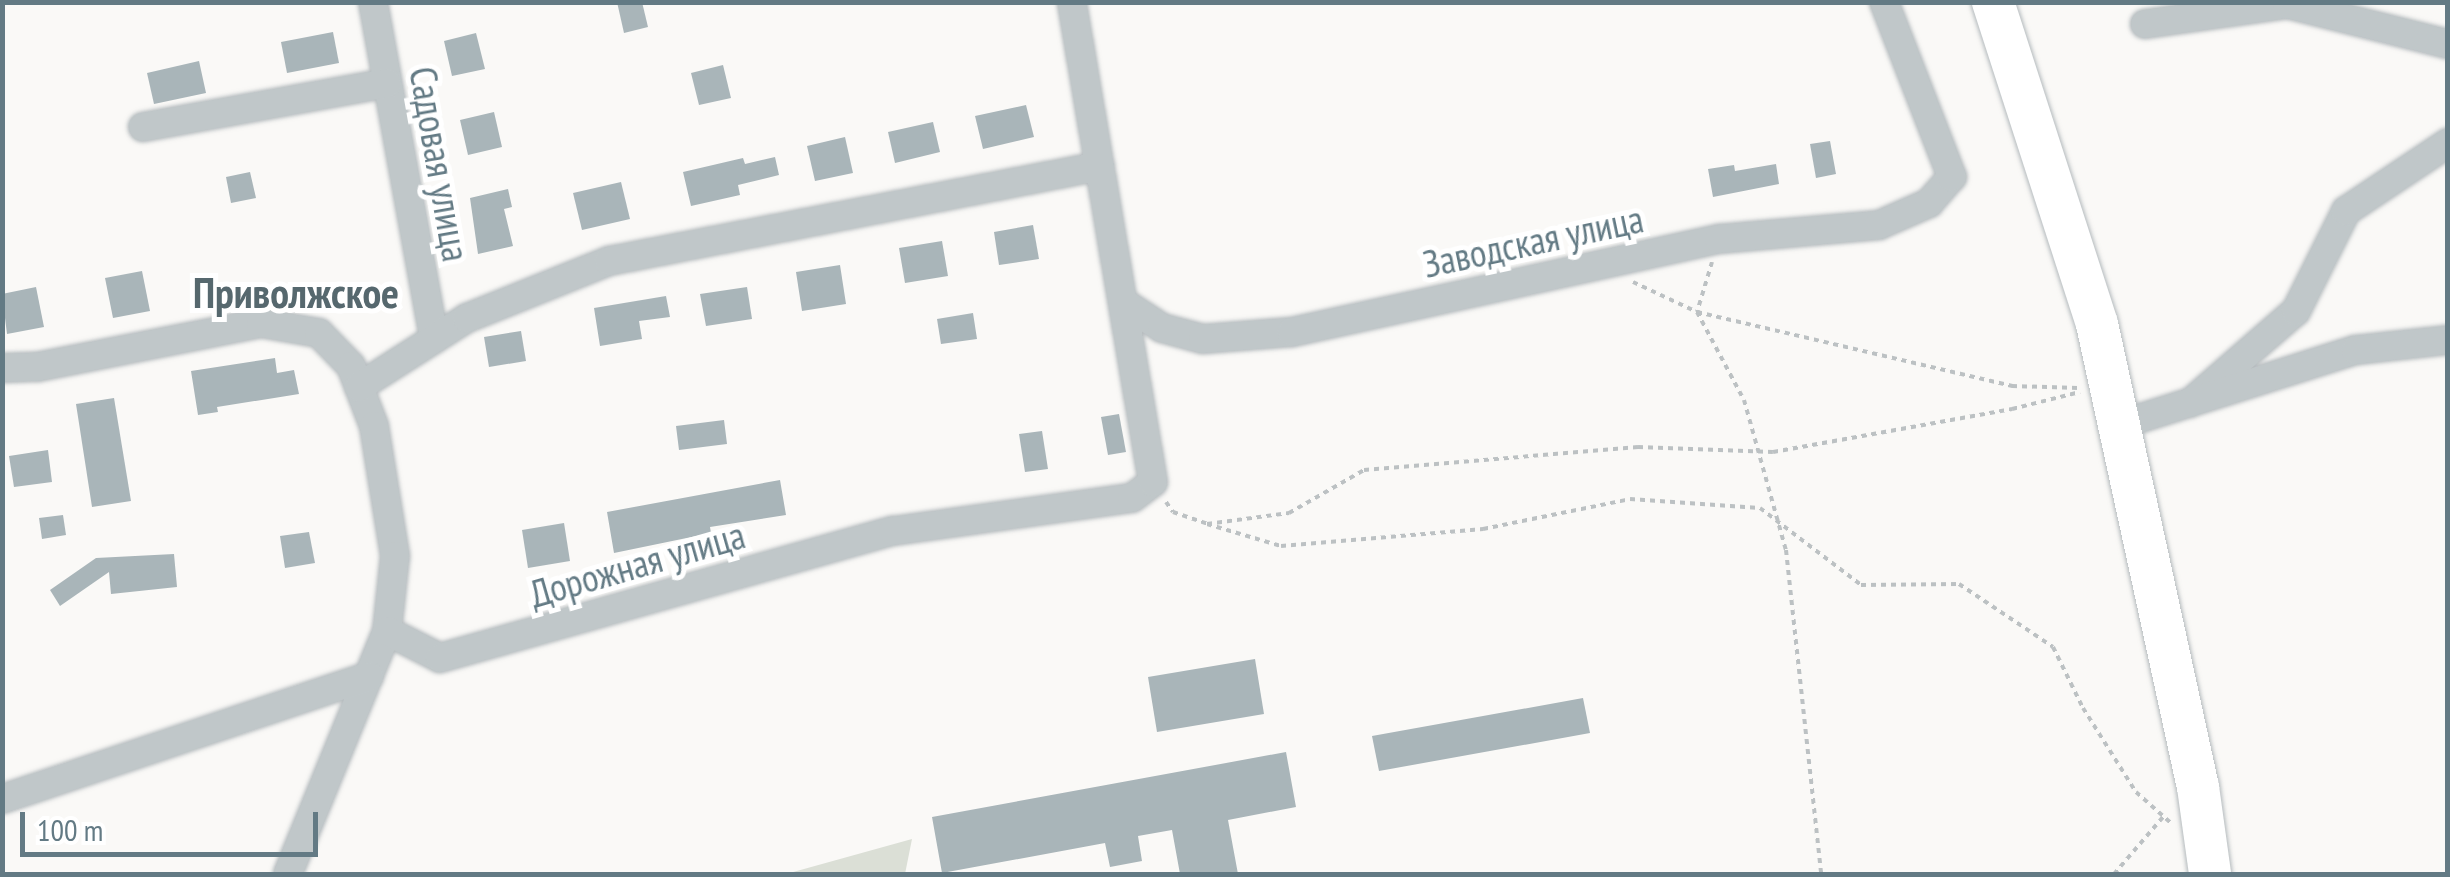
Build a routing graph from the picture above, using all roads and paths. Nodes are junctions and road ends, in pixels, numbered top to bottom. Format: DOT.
graph roads {
  1 [pos="372,2"];
  2 [pos="1072,2"];
  3 [pos="1884,2"];
  4 [pos="1993,2"];
  5 [pos="2145,24"];
  6 [pos="2448,44"];
  7 [pos="387,83"];
  8 [pos="143,127"];
  9 [pos="2448,143"];
  10 [pos="1100,166"];
  11 [pos="1719,239"];
  12 [pos="1597,265"];
  13 [pos="1124,303"];
  14 [pos="1697,312"];
  15 [pos="434,338"];
  16 [pos="2446,339"];
  17 [pos="2,368"];
  18 [pos="359,386"];
  19 [pos="2190,403"];
  20 [pos="2120,425"];
  21 [pos="1756,452"];
  22 [pos="1153,482"];
  23 [pos="1778,522"];
  24 [pos="1207,524"];
  25 [pos="387,631"];
  26 [pos="369,676"];
  27 [pos="2,798"];
  28 [pos="2163,816"];
  29 [pos="2174,826"];
  30 [pos="288,874"];
  31 [pos="1821,874"];
  32 [pos="2114,874"];
  33 [pos="2210,874"];
  1 -- 7 [label="street, Садовая улица"];
  2 -- 10 [label="street"];
  3 -- 11 [label="street, Заводская улица"];
  4 -- 20 [label="highway"];
  5 -- 6 [label="street"];
  7 -- 8 [label="street"];
  7 -- 15 [label="street, Садовая улица"];
  9 -- 19 [label="street"];
  10 -- 13 [label="street"];
  10 -- 15 [label="street"];
  11 -- 12 [label="street, Заводская улица"];
  11 -- 14 [label="path"];
  12 -- 13 [label="street, Заводская улица"];
  12 -- 14 [label="path"];
  13 -- 22 [label="street"];
  14 -- 21 [label="path"];
  14 -- 21 [label="path"];
  15 -- 18 [label="street"];
  16 -- 19 [label="street"];
  17 -- 18 [label="street"];
  18 -- 25 [label="street"];
  19 -- 20 [label="street"];
  20 -- 33 [label="highway"];
  21 -- 23 [label="path"];
  21 -- 24 [label="path"];
  22 -- 24 [label="path"];
  22 -- 25 [label="street, Дорожная улица"];
  23 -- 24 [label="path"];
  23 -- 28 [label="path"];
  23 -- 31 [label="path"];
  25 -- 26 [label="street"];
  26 -- 27 [label="street"];
  26 -- 30 [label="street"];
  28 -- 29 [label="path"];
  28 -- 32 [label="path"];
}
